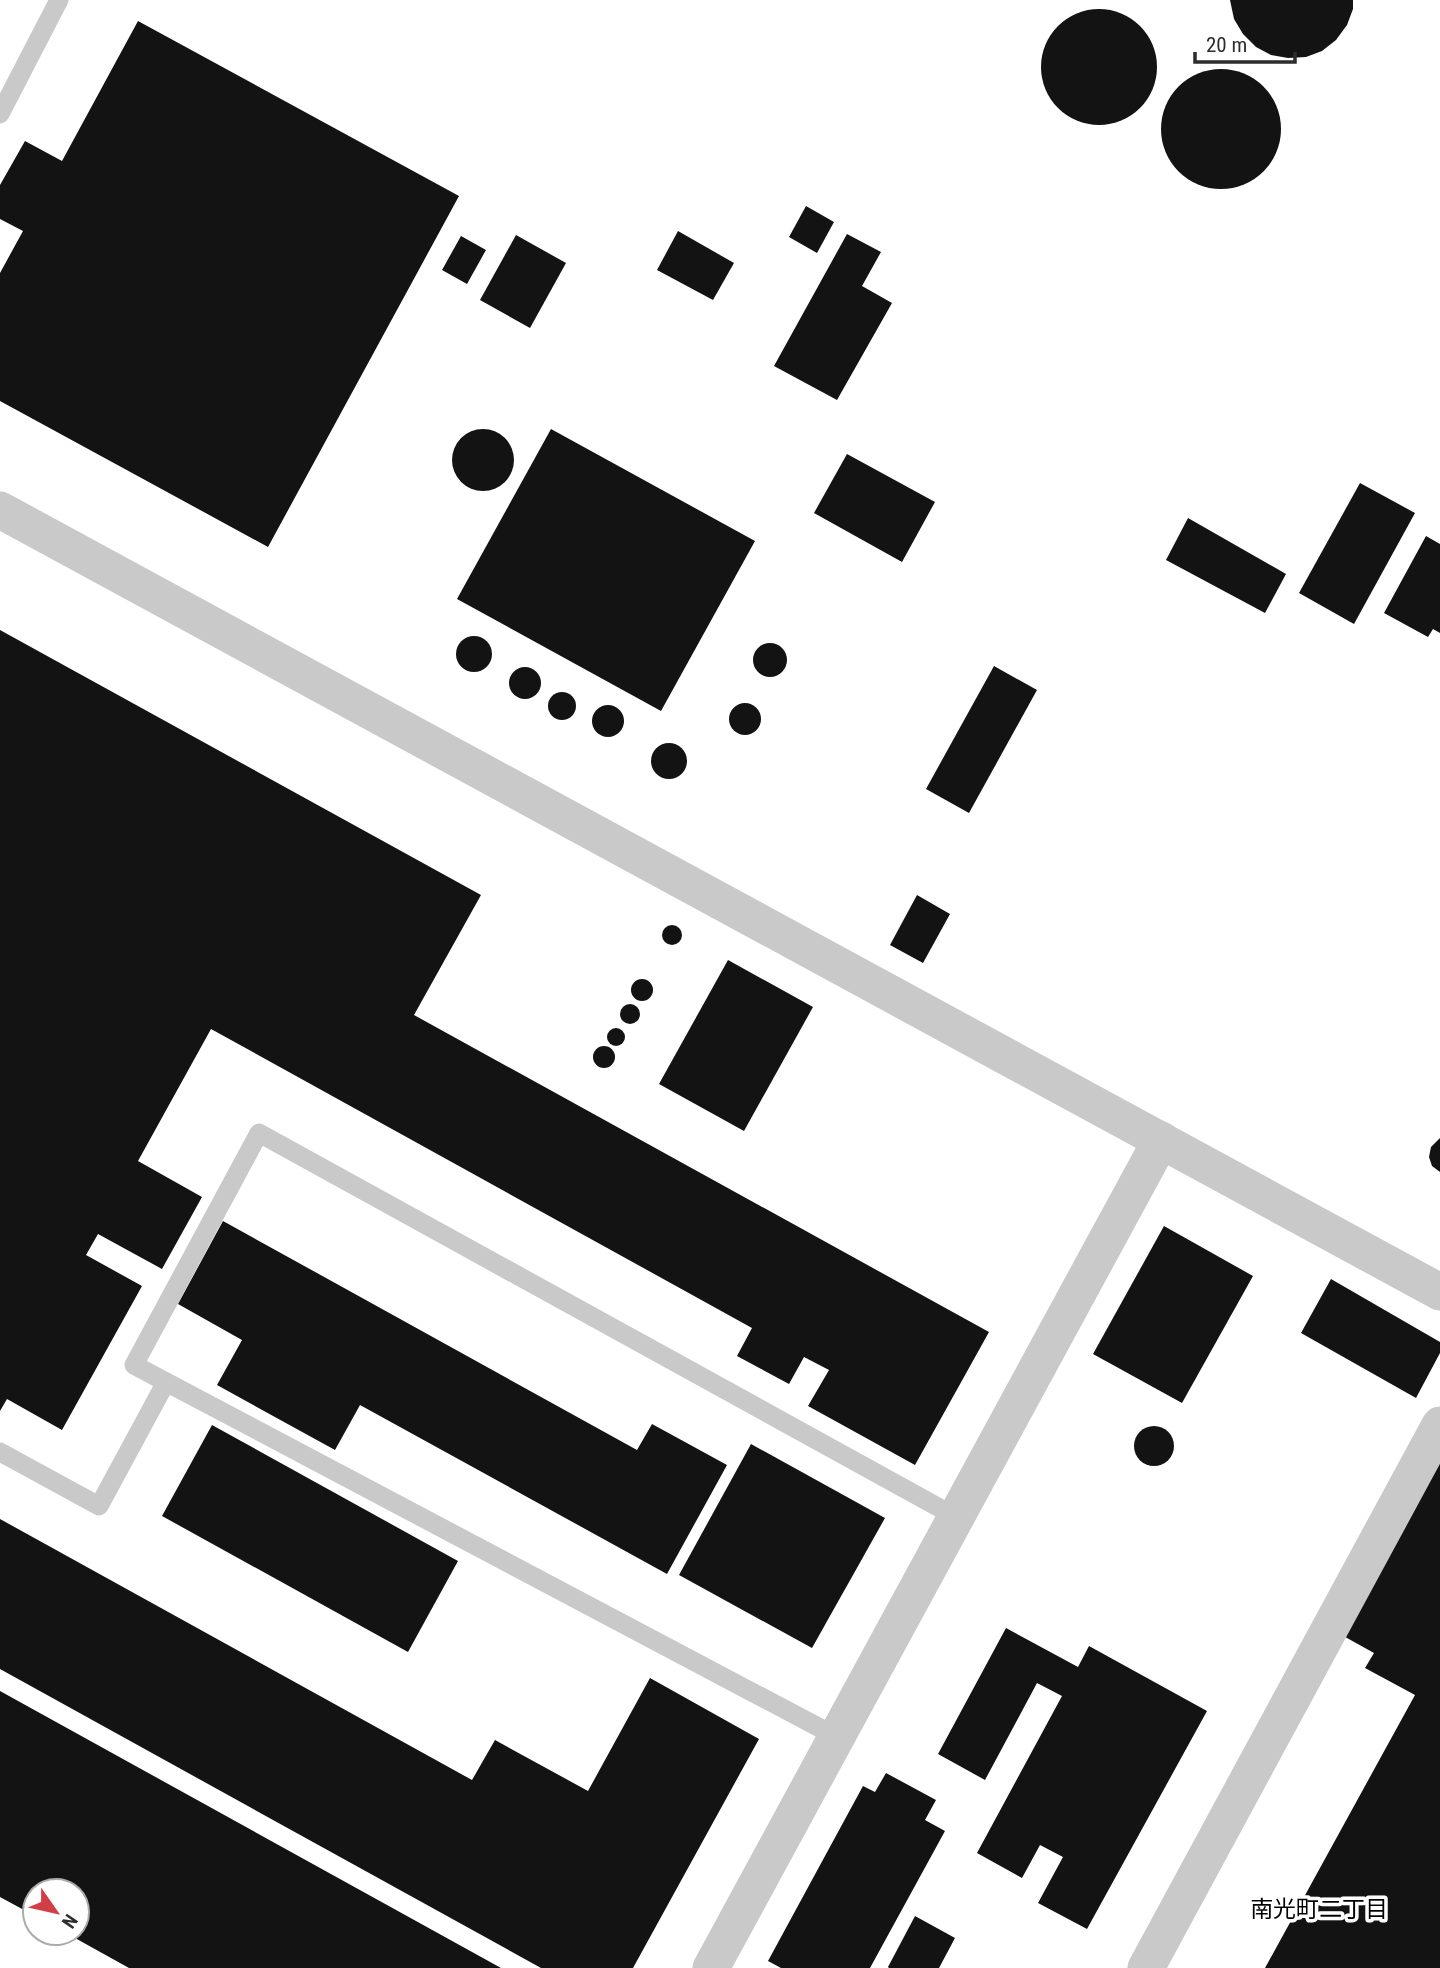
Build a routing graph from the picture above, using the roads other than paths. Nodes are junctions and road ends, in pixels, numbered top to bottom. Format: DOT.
graph roads {
  1 [pos="60,0"];
  2 [pos="0,114"];
  3 [pos="0,510"];
  4 [pos="1161,1140"];
  5 [pos="1440,1292"];
  6 [pos="166,1382"];
  7 [pos="1440,1424"];
  8 [pos="0,1452"];
  9 [pos="956,1517"];
  10 [pos="836,1737"];
  11 [pos="711,1968"];
  12 [pos="1146,1968"];
  1 -- 2 [label="lane"];
  3 -- 4 [label="street"];
  4 -- 5 [label="street"];
  4 -- 9 [label="street"];
  6 -- 8 [label="lane"];
  6 -- 9 [label="lane"];
  6 -- 10 [label="lane"];
  7 -- 12 [label="street"];
  9 -- 10 [label="street"];
  10 -- 11 [label="street"];
}
